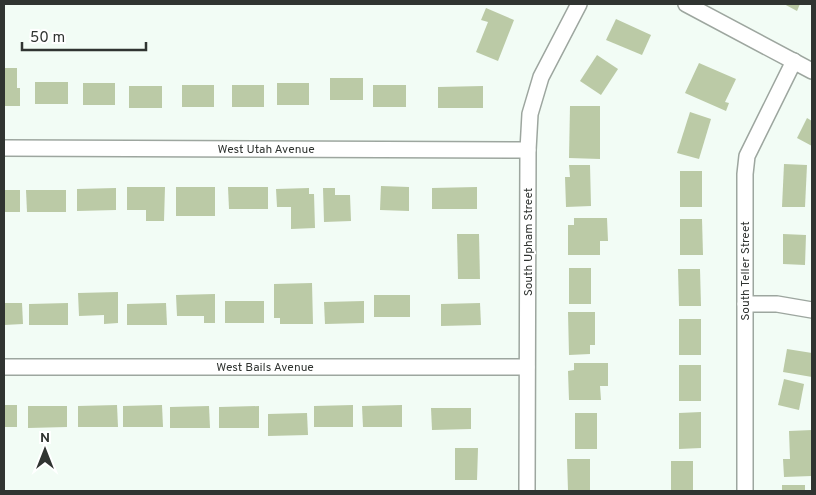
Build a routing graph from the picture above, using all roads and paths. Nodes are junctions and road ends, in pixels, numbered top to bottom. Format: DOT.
graph roads {
  1 [pos="579,4"];
  2 [pos="686,4"];
  3 [pos="794,61"];
  4 [pos="812,71"];
  5 [pos="4,148"];
  6 [pos="528,150"];
  7 [pos="745,304"];
  8 [pos="812,310"];
  9 [pos="4,367"];
  10 [pos="527,367"];
  11 [pos="527,491"];
  12 [pos="744,491"];
  1 -- 6 [label="street, South Upham Street"];
  2 -- 3 [label="street"];
  3 -- 4 [label="street"];
  3 -- 7 [label="street, South Teller Street"];
  5 -- 6 [label="street, West Utah Avenue"];
  6 -- 10 [label="street, South Upham Street"];
  7 -- 8 [label="street"];
  7 -- 12 [label="street, South Teller Street"];
  9 -- 10 [label="street, West Bails Avenue"];
  10 -- 11 [label="street, South Upham Street"];
}
